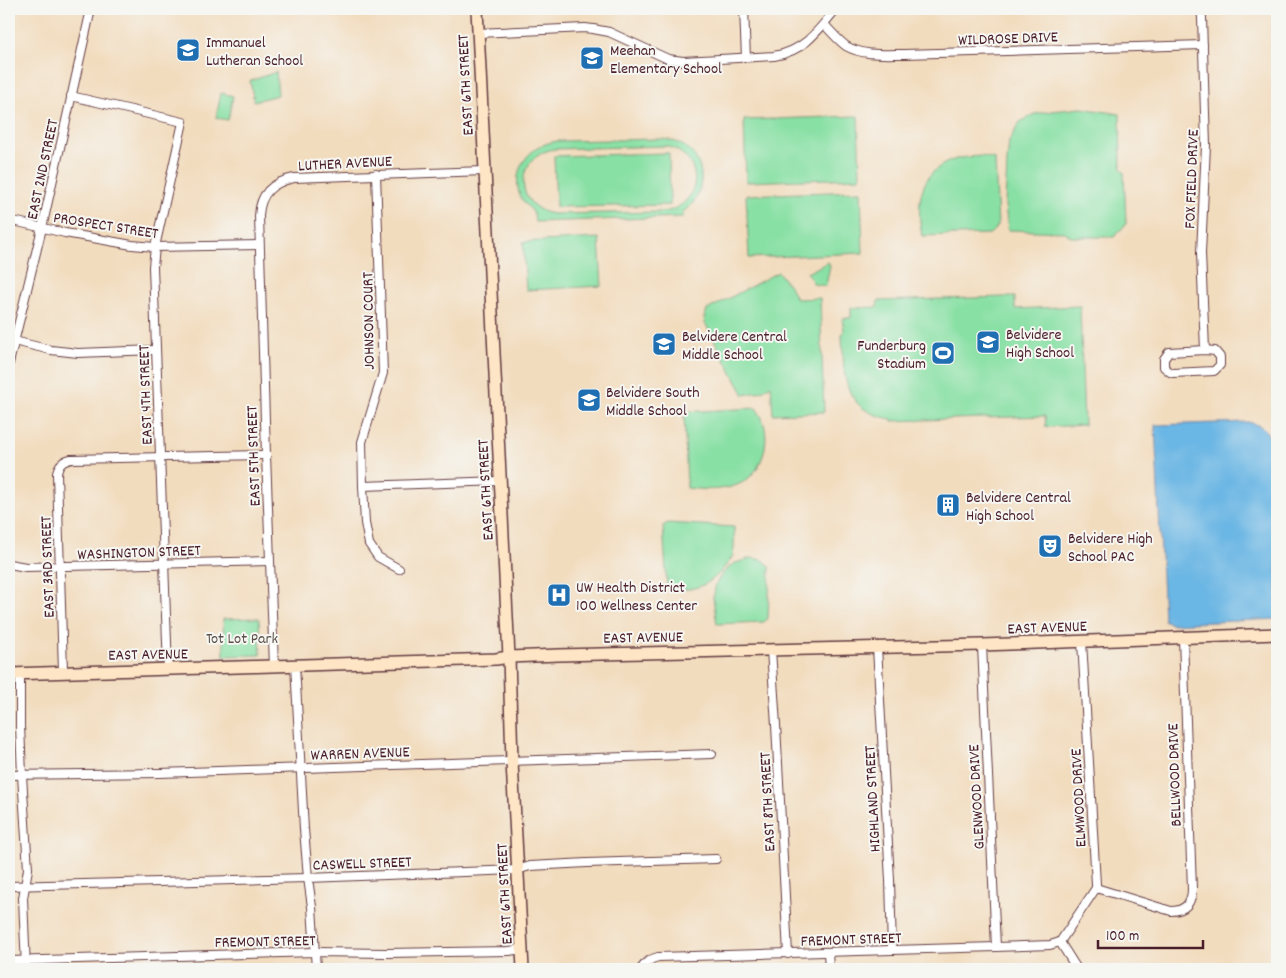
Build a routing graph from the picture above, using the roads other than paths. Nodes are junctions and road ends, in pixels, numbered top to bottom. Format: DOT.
graph roads {
  1 [pos="91,9"];
  2 [pos="477,9"];
  3 [pos="744,9"];
  4 [pos="836,9"];
  5 [pos="1201,9"];
  6 [pos="824,24"];
  7 [pos="478,34"];
  8 [pos="1203,45"];
  9 [pos="746,58"];
  10 [pos="71,96"];
  11 [pos="484,171"];
  12 [pos="376,174"];
  13 [pos="9,220"];
  14 [pos="42,228"];
  15 [pos="259,245"];
  16 [pos="155,247"];
  17 [pos="14,340"];
  18 [pos="155,350"];
  19 [pos="1205,350"];
  20 [pos="9,363"];
  21 [pos="266,455"];
  22 [pos="160,458"];
  23 [pos="500,482"];
  24 [pos="363,486"];
  25 [pos="270,561"];
  26 [pos="164,563"];
  27 [pos="9,564"];
  28 [pos="60,567"];
  29 [pos="399,569"];
  30 [pos="1277,634"];
  31 [pos="1183,638"];
  32 [pos="1082,641"];
  33 [pos="982,645"];
  34 [pos="877,647"];
  35 [pos="771,650"];
  36 [pos="509,657"];
  37 [pos="296,665"];
  38 [pos="274,666"];
  39 [pos="168,669"];
  40 [pos="63,671"];
  41 [pos="14,673"];
  42 [pos="712,754"];
  43 [pos="512,762"];
  44 [pos="301,768"];
  45 [pos="9,775"];
  46 [pos="22,775"];
  47 [pos="716,859"];
  48 [pos="517,870"];
  49 [pos="308,878"];
  50 [pos="9,886"];
  51 [pos="25,886"];
  52 [pos="1096,888"];
  53 [pos="1060,942"];
  54 [pos="996,948"];
  55 [pos="522,949"];
  56 [pos="892,950"];
  57 [pos="315,952"];
  58 [pos="828,952"];
  59 [pos="788,954"];
  60 [pos="26,960"];
  61 [pos="9,961"];
  62 [pos="643,967"];
  63 [pos="26,969"];
  64 [pos="316,969"];
  65 [pos="523,969"];
  66 [pos="829,969"];
  67 [pos="1077,969"];
  1 -- 10 [label="street, EAST 2ND STREET"];
  2 -- 7 [label="street, EAST 6TH STREET"];
  3 -- 9 [label="street"];
  4 -- 6 [label="street"];
  5 -- 8 [label="street, FOX FIELD DRIVE"];
  6 -- 8 [label="street, WILDROSE DRIVE"];
  6 -- 9 [label="street"];
  7 -- 9 [label="street"];
  7 -- 11 [label="street, EAST 6TH STREET"];
  8 -- 19 [label="street, FOX FIELD DRIVE"];
  10 -- 14 [label="street, EAST 2ND STREET"];
  10 -- 16 [label="street, EAST 4TH STREET"];
  11 -- 12 [label="street, LUTHER AVENUE"];
  11 -- 23 [label="street, EAST 6TH STREET"];
  12 -- 15 [label="street, LUTHER AVENUE"];
  12 -- 24 [label="street, JOHNSON COURT"];
  13 -- 14 [label="street, PROSPECT STREET"];
  14 -- 16 [label="street, PROSPECT STREET"];
  14 -- 17 [label="street, EAST 2ND STREET"];
  15 -- 16 [label="street, PROSPECT STREET"];
  15 -- 21 [label="street, EAST 5TH STREET"];
  16 -- 18 [label="street, EAST 4TH STREET"];
  17 -- 18 [label="street"];
  17 -- 20 [label="street, EAST 2ND STREET"];
  18 -- 22 [label="street, EAST 4TH STREET"];
  19 -- 19 [label="street"];
  21 -- 22 [label="street"];
  21 -- 25 [label="street, EAST 5TH STREET"];
  22 -- 26 [label="street, EAST 4TH STREET"];
  22 -- 28 [label="street, EAST 3RD STREET"];
  23 -- 24 [label="street"];
  23 -- 36 [label="street, EAST 6TH STREET"];
  24 -- 29 [label="street, JOHNSON COURT"];
  25 -- 26 [label="street, WASHINGTON STREET"];
  25 -- 38 [label="street, EAST 5TH STREET"];
  26 -- 28 [label="street, WASHINGTON STREET"];
  26 -- 39 [label="street, EAST 4TH STREET"];
  27 -- 28 [label="street, WASHINGTON STREET"];
  28 -- 40 [label="street, EAST 3RD STREET"];
  30 -- 31 [label="street, EAST AVENUE"];
  31 -- 32 [label="street, EAST AVENUE"];
  31 -- 52 [label="street, BELLWOOD DRIVE"];
  32 -- 33 [label="street, EAST AVENUE"];
  32 -- 52 [label="street, ELMWOOD DRIVE"];
  33 -- 34 [label="street, EAST AVENUE"];
  33 -- 54 [label="street, GLENWOOD DRIVE"];
  34 -- 35 [label="street, EAST AVENUE"];
  34 -- 56 [label="street, HIGHLAND STREET"];
  35 -- 36 [label="street, EAST AVENUE"];
  35 -- 59 [label="street, EAST 8TH STREET"];
  36 -- 37 [label="street, EAST AVENUE"];
  36 -- 43 [label="street, EAST 6TH STREET"];
  37 -- 38 [label="street, EAST AVENUE"];
  37 -- 44 [label="street"];
  38 -- 39 [label="street, EAST AVENUE"];
  39 -- 40 [label="street, EAST AVENUE"];
  40 -- 41 [label="street, EAST AVENUE"];
  41 -- 46 [label="street"];
  42 -- 43 [label="street, WARREN AVENUE"];
  43 -- 44 [label="street, WARREN AVENUE"];
  43 -- 48 [label="street, EAST 6TH STREET"];
  44 -- 46 [label="street, WARREN AVENUE"];
  44 -- 49 [label="street"];
  45 -- 46 [label="street, WARREN AVENUE"];
  46 -- 51 [label="street"];
  47 -- 48 [label="street, CASWELL STREET"];
  48 -- 49 [label="street, CASWELL STREET"];
  48 -- 55 [label="street, EAST 6TH STREET"];
  49 -- 51 [label="street, CASWELL STREET"];
  49 -- 57 [label="street"];
  50 -- 51 [label="street, CASWELL STREET"];
  51 -- 60 [label="street"];
  52 -- 53 [label="street"];
  53 -- 54 [label="street, FREMONT STREET"];
  53 -- 67 [label="street"];
  54 -- 56 [label="street, FREMONT STREET"];
  55 -- 57 [label="street, FREMONT STREET"];
  55 -- 65 [label="street, EAST 6TH STREET"];
  56 -- 58 [label="street, FREMONT STREET"];
  57 -- 60 [label="street, FREMONT STREET"];
  57 -- 64 [label="street"];
  58 -- 59 [label="street, FREMONT STREET"];
  58 -- 66 [label="street"];
  59 -- 62 [label="street, FREMONT STREET"];
  60 -- 61 [label="street, FREMONT STREET"];
  60 -- 63 [label="street"];
}
